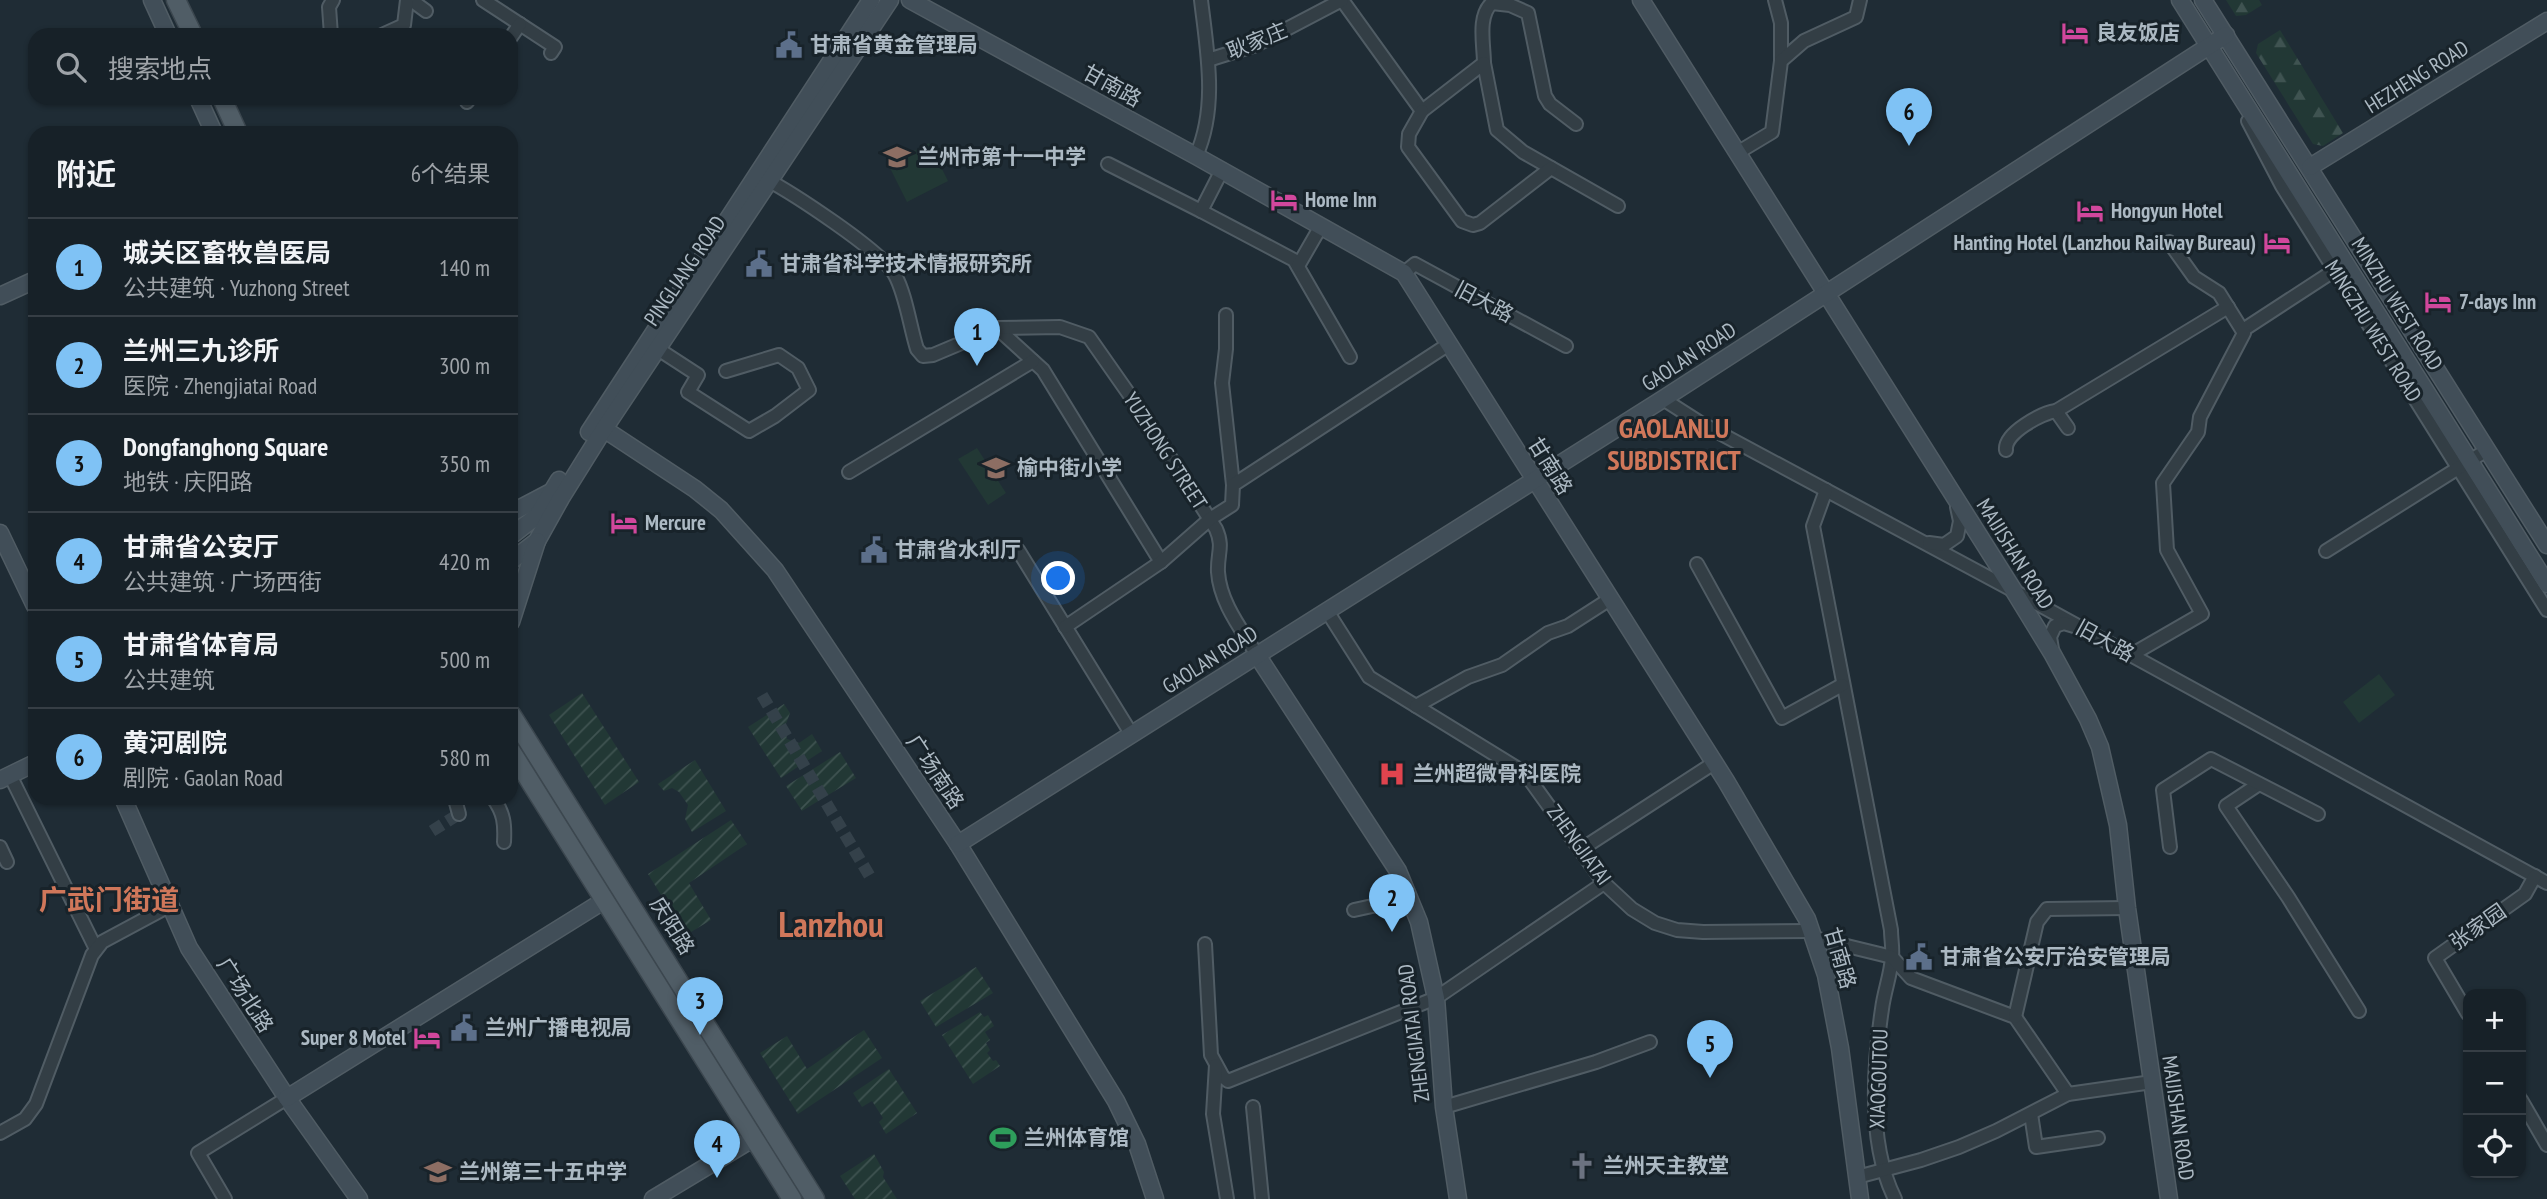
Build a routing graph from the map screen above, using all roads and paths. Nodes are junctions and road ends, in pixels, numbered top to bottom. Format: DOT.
graph roads {
  1 [pos="152,0"];
  2 [pos="176,0"];
  3 [pos="190,0"];
  4 [pos="333,0"];
  5 [pos="409,0"];
  6 [pos="483,0"];
  7 [pos="871,0"];
  8 [pos="890,0"];
  9 [pos="910,0"];
  10 [pos="1201,0"];
  11 [pos="1342,0"];
  12 [pos="1641,0"];
  13 [pos="1774,0"];
  14 [pos="1860,0"];
  15 [pos="2171,0"];
  16 [pos="2180,0"];
  17 [pos="2203,0"];
  18 [pos="426,11"];
  19 [pos="2547,21"];
  20 [pos="520,24"];
  21 [pos="165,28"];
  22 [pos="190,28"];
  23 [pos="203,28"];
  24 [pos="330,28"];
  25 [pos="396,28"];
  26 [pos="517,28"];
  27 [pos="2227,36"];
  28 [pos="2209,47"];
  29 [pos="551,53"];
  30 [pos="1208,61"];
  31 [pos="1781,61"];
  32 [pos="1484,64"];
  33 [pos="201,105"];
  34 [pos="225,105"];
  35 [pos="238,105"];
  36 [pos="1422,111"];
  37 [pos="1576,124"];
  38 [pos="211,126"];
  39 [pos="235,126"];
  40 [pos="248,126"];
  41 [pos="1737,153"];
  42 [pos="1196,156"];
  43 [pos="1108,164"];
  44 [pos="2310,167"];
  45 [pos="1551,168"];
  46 [pos="1222,170"];
  47 [pos="763,178"];
  48 [pos="1618,206"];
  49 [pos="1201,211"];
  50 [pos="1321,226"];
  51 [pos="2169,242"];
  52 [pos="1298,266"];
  53 [pos="2335,270"];
  54 [pos="1404,273"];
  55 [pos="28,283"];
  56 [pos="1826,294"];
  57 [pos="0,296"];
  58 [pos="2228,307"];
  59 [pos="1226,315"];
  60 [pos="997,328"];
  61 [pos="2243,330"];
  62 [pos="1449,344"];
  63 [pos="1566,346"];
  64 [pos="658,349"];
  65 [pos="1350,357"];
  66 [pos="1033,361"];
  67 [pos="726,372"];
  68 [pos="1663,399"];
  69 [pos="2056,411"];
  70 [pos="2068,428"];
  71 [pos="604,429"];
  72 [pos="2006,450"];
  73 [pos="2487,450"];
  74 [pos="2464,464"];
  75 [pos="849,471"];
  76 [pos="1534,480"];
  77 [pos="1946,484"];
  78 [pos="1233,485"];
  79 [pos="1826,490"];
  80 [pos="552,492"];
  81 [pos="518,509"];
  82 [pos="1210,519"];
  83 [pos="518,531"];
  84 [pos="0,533"];
  85 [pos="1912,536"];
  86 [pos="537,541"];
  87 [pos="2547,545"];
  88 [pos="1018,550"];
  89 [pos="2326,551"];
  90 [pos="518,556"];
  91 [pos="1161,562"];
  92 [pos="1697,564"];
  93 [pos="2547,584"];
  94 [pos="28,591"];
  95 [pos="2014,591"];
  96 [pos="1610,599"];
  97 [pos="518,600"];
  98 [pos="2547,610"];
  99 [pos="1326,611"];
  100 [pos="1065,627"];
  101 [pos="2085,630"];
  102 [pos="1257,655"];
  103 [pos="2131,655"];
  104 [pos="2063,674"];
  105 [pos="1842,685"];
  106 [pos="1416,706"];
  107 [pos="518,725"];
  108 [pos="1132,734"];
  109 [pos="518,762"];
  110 [pos="1714,763"];
  111 [pos="28,766"];
  112 [pos="5,778"];
  113 [pos="2259,783"];
  114 [pos="126,805"];
  115 [pos="457,805"];
  116 [pos="498,805"];
  117 [pos="459,814"];
  118 [pos="2318,814"];
  119 [pos="504,842"];
  120 [pos="958,844"];
  121 [pos="0,847"];
  122 [pos="2170,847"];
  123 [pos="1580,850"];
  124 [pos="7,862"];
  125 [pos="2535,877"];
  126 [pos="1604,883"];
  127 [pos="2547,883"];
  128 [pos="1409,898"];
  129 [pos="605,900"];
  130 [pos="169,906"];
  131 [pos="2127,908"];
  132 [pos="1354,911"];
  133 [pos="1812,935"];
  134 [pos="1205,944"];
  135 [pos="96,949"];
  136 [pos="1892,957"];
  137 [pos="1436,998"];
  138 [pos="2463,1006"];
  139 [pos="2359,1011"];
  140 [pos="2015,1017"];
  141 [pos="1650,1042"];
  142 [pos="1216,1065"];
  143 [pos="2152,1082"];
  144 [pos="2068,1094"];
  145 [pos="287,1098"];
  146 [pos="1253,1107"];
  147 [pos="1444,1107"];
  148 [pos="2526,1109"];
  149 [pos="2031,1114"];
  150 [pos="0,1133"];
  151 [pos="754,1138"];
  152 [pos="2098,1138"];
  153 [pos="2547,1145"];
  154 [pos="1883,1171"];
  155 [pos="1857,1177"];
  156 [pos="225,1199"];
  157 [pos="359,1199"];
  158 [pos="653,1199"];
  159 [pos="792,1199"];
  160 [pos="815,1199"];
  161 [pos="1155,1199"];
  162 [pos="1227,1199"];
  163 [pos="1262,1199"];
  164 [pos="1458,1199"];
  165 [pos="1860,1199"];
  166 [pos="1895,1199"];
  167 [pos="2169,1199"];
  1 -- 21 [label="street"];
  2 -- 22 [label="main road"];
  3 -- 23 [label="main road"];
  4 -- 24 [label="street"];
  5 -- 18 [label="street"];
  5 -- 25 [label="street"];
  6 -- 20 [label="street"];
  7 -- 47 [label="street, PINGLIANG ROAD"];
  8 -- 47 [label="street, PINGLIANG ROAD"];
  9 -- 42 [label="street, 甘南路"];
  10 -- 30 [label="street"];
  11 -- 30 [label="street, 耿家庄"];
  11 -- 36 [label="street"];
  12 -- 41 [label="street, MAIJISHAN ROAD"];
  13 -- 31 [label="street"];
  14 -- 31 [label="street"];
  15 -- 28 [label="street, MINGZHU WEST ROAD"];
  16 -- 28 [label="street, MINZHU WEST ROAD"];
  17 -- 27 [label="street, MINZHU WEST ROAD"];
  19 -- 44 [label="street, HEZHENG ROAD"];
  20 -- 26 [label="street"];
  20 -- 29 [label="street"];
  27 -- 28 [label="street, GAOLAN ROAD"];
  27 -- 44 [label="street, MINZHU WEST ROAD"];
  28 -- 53 [label="street, MINGZHU WEST ROAD"];
  28 -- 56 [label="street, GAOLAN ROAD"];
  28 -- 74 [label="street, MINZHU WEST ROAD"];
  30 -- 42 [label="street"];
  31 -- 41 [label="street"];
  32 -- 36 [label="street"];
  32 -- 37 [label="street"];
  32 -- 45 [label="street"];
  33 -- 38 [label="street"];
  34 -- 39 [label="main road"];
  35 -- 40 [label="main road"];
  36 -- 45 [label="street"];
  41 -- 56 [label="street, MAIJISHAN ROAD"];
  42 -- 46 [label="street, 甘南路"];
  43 -- 49 [label="street"];
  44 -- 73 [label="street, MINZHU WEST ROAD"];
  45 -- 48 [label="street"];
  46 -- 49 [label="street"];
  46 -- 50 [label="street, 甘南路"];
  47 -- 60 [label="street, YUZHONG STREET"];
  47 -- 64 [label="street, PINGLIANG ROAD"];
  47 -- 80 [label="street"];
  49 -- 52 [label="street"];
  50 -- 52 [label="street"];
  50 -- 54 [label="street, 甘南路"];
  51 -- 58 [label="street"];
  52 -- 65 [label="street"];
  53 -- 61 [label="street"];
  53 -- 74 [label="street, MINGZHU WEST ROAD"];
  54 -- 62 [label="street, 甘南路"];
  54 -- 63 [label="street, 旧大路"];
  55 -- 57 [label="street"];
  56 -- 68 [label="street, GAOLAN ROAD"];
  56 -- 77 [label="street, MAIJISHAN ROAD"];
  58 -- 61 [label="street"];
  58 -- 69 [label="street"];
  59 -- 78 [label="street"];
  60 -- 66 [label="street"];
  60 -- 82 [label="street, YUZHONG STREET"];
  61 -- 103 [label="street"];
  62 -- 76 [label="street, 甘南路"];
  62 -- 78 [label="street"];
  64 -- 67 [label="street"];
  64 -- 71 [label="street, PINGLIANG ROAD"];
  66 -- 75 [label="street"];
  66 -- 91 [label="street"];
  68 -- 76 [label="street, GAOLAN ROAD"];
  68 -- 79 [label="street, 旧大路"];
  69 -- 70 [label="street"];
  69 -- 72 [label="street"];
  71 -- 86 [label="street, PINGLIANG ROAD"];
  71 -- 120 [label="street, 广场南路"];
  73 -- 74 [label="street"];
  73 -- 87 [label="street, MINZHU WEST ROAD"];
  74 -- 89 [label="street"];
  74 -- 93 [label="street, MINZHU WEST ROAD"];
  74 -- 98 [label="street, MINGZHU WEST ROAD"];
  76 -- 96 [label="street, 甘南路"];
  76 -- 99 [label="street, GAOLAN ROAD"];
  77 -- 85 [label="street"];
  77 -- 95 [label="street, MAIJISHAN ROAD"];
  78 -- 82 [label="street"];
  79 -- 85 [label="street, 旧大路"];
  79 -- 105 [label="street, XIAOGOUTOU"];
  80 -- 81 [label="street"];
  80 -- 83 [label="street"];
  82 -- 91 [label="street"];
  82 -- 102 [label="street, YUZHONG STREET"];
  84 -- 94 [label="street"];
  85 -- 95 [label="street, 旧大路"];
  86 -- 90 [label="street, PINGLIANG ROAD"];
  86 -- 97 [label="street"];
  88 -- 100 [label="street"];
  91 -- 100 [label="street"];
  92 -- 105 [label="street"];
  95 -- 101 [label="street, 旧大路"];
  95 -- 104 [label="street, MAIJISHAN ROAD"];
  96 -- 106 [label="street"];
  96 -- 110 [label="street, 甘南路"];
  99 -- 102 [label="street, GAOLAN ROAD"];
  99 -- 106 [label="street, ZHENGJIATAI"];
  100 -- 108 [label="street"];
  101 -- 103 [label="street, 旧大路"];
  101 -- 104 [label="street"];
  102 -- 108 [label="street, GAOLAN ROAD"];
  102 -- 128 [label="street, ZHENGJIATAI ROAD"];
  103 -- 125 [label="street, 旧大路"];
  104 -- 131 [label="street, MAIJISHAN ROAD"];
  105 -- 136 [label="street, XIAOGOUTOU"];
  106 -- 123 [label="street, ZHENGJIATAI"];
  107 -- 160 [label="main road, 庆阳路"];
  108 -- 120 [label="street, GAOLAN ROAD"];
  109 -- 129 [label="main road, 庆阳路"];
  110 -- 123 [label="street"];
  110 -- 133 [label="street, 甘南路"];
  111 -- 112 [label="street"];
  112 -- 135 [label="street"];
  113 -- 118 [label="street"];
  113 -- 122 [label="street"];
  113 -- 139 [label="street"];
  114 -- 130 [label="street, 广场北路"];
  115 -- 117 [label="street"];
  116 -- 119 [label="street"];
  120 -- 161 [label="street, 广场南路"];
  121 -- 124 [label="street"];
  123 -- 126 [label="street, ZHENGJIATAI"];
  125 -- 127 [label="street, 旧大路"];
  125 -- 138 [label="street, 张家园"];
  126 -- 133 [label="street, ZHENGJIATAI"];
  126 -- 137 [label="street"];
  128 -- 132 [label="street"];
  128 -- 137 [label="street, ZHENGJIATAI ROAD"];
  129 -- 145 [label="street"];
  129 -- 151 [label="main road, 庆阳路"];
  130 -- 135 [label="street"];
  130 -- 145 [label="street, 广场北路"];
  131 -- 140 [label="street"];
  131 -- 143 [label="street, MAIJISHAN ROAD"];
  133 -- 136 [label="street, ZHENGJIATAI"];
  133 -- 155 [label="street, 甘南路"];
  134 -- 142 [label="street"];
  135 -- 150 [label="street"];
  136 -- 140 [label="street"];
  136 -- 154 [label="street, XIAOGOUTOU"];
  137 -- 142 [label="street"];
  137 -- 147 [label="street, ZHENGJIATAI ROAD"];
  140 -- 144 [label="street"];
  141 -- 147 [label="street"];
  142 -- 162 [label="street"];
  143 -- 144 [label="street"];
  143 -- 167 [label="street, MAIJISHAN ROAD"];
  144 -- 149 [label="street"];
  145 -- 156 [label="street"];
  145 -- 157 [label="street, 广场北路"];
  146 -- 163 [label="street"];
  147 -- 164 [label="street, ZHENGJIATAI ROAD"];
  148 -- 153 [label="street"];
  149 -- 152 [label="street"];
  149 -- 154 [label="street"];
  151 -- 158 [label="street"];
  151 -- 159 [label="main road, 庆阳路"];
  154 -- 155 [label="street"];
  154 -- 166 [label="street, XIAOGOUTOU"];
  155 -- 165 [label="street, 甘南路"];
}
